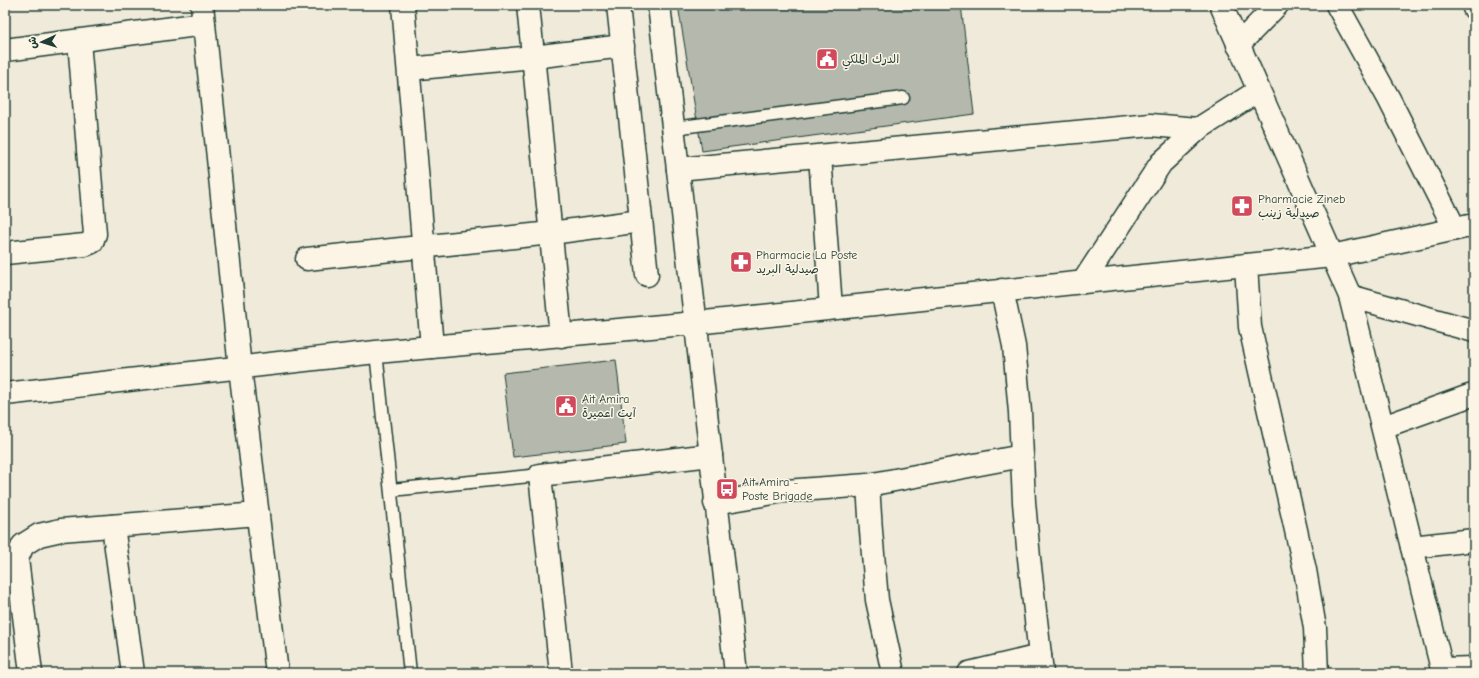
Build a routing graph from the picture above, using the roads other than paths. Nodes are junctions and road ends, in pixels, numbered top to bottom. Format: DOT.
graph roads {
  1 [pos="403,5"];
  2 [pos="528,5"];
  3 [pos="618,5"];
  4 [pos="659,5"];
  5 [pos="1277,5"];
  6 [pos="1337,5"];
  7 [pos="1473,5"];
  8 [pos="1216,6"];
  9 [pos="1474,8"];
  10 [pos="203,14"];
  11 [pos="79,41"];
  12 [pos="1238,45"];
  13 [pos="623,46"];
  14 [pos="5,50"];
  15 [pos="533,57"];
  16 [pos="409,69"];
  17 [pos="1258,91"];
  18 [pos="903,98"];
  19 [pos="674,128"];
  20 [pos="1198,129"];
  21 [pos="820,156"];
  22 [pos="678,169"];
  23 [pos="641,221"];
  24 [pos="1465,227"];
  25 [pos="551,233"];
  26 [pos="423,246"];
  27 [pos="5,253"];
  28 [pos="1332,256"];
  29 [pos="307,259"];
  30 [pos="1246,265"];
  31 [pos="647,275"];
  32 [pos="1083,282"];
  33 [pos="1002,290"];
  34 [pos="1350,296"];
  35 [pos="831,308"];
  36 [pos="695,323"];
  37 [pos="1474,330"];
  38 [pos="561,336"];
  39 [pos="432,347"];
  40 [pos="376,352"];
  41 [pos="240,368"];
  42 [pos="5,394"];
  43 [pos="1474,395"];
  44 [pos="1382,427"];
  45 [pos="710,454"];
  46 [pos="1022,456"];
  47 [pos="540,475"];
  48 [pos="868,485"];
  49 [pos="391,490"];
  50 [pos="716,504"];
  51 [pos="258,514"];
  52 [pos="113,526"];
  53 [pos="1474,540"];
  54 [pos="1412,547"];
  55 [pos="11,560"];
  56 [pos="1041,664"];
  57 [pos="1474,668"];
  58 [pos="1443,671"];
  59 [pos="31,673"];
  60 [pos="133,673"];
  61 [pos="277,673"];
  62 [pos="410,673"];
  63 [pos="561,673"];
  64 [pos="736,673"];
  65 [pos="893,673"];
  66 [pos="969,673"];
  67 [pos="1317,673"];
  1 -- 16 [label="street"];
  2 -- 15 [label="street"];
  3 -- 13 [label="street"];
  4 -- 19 [label="street"];
  5 -- 12 [label="street"];
  6 -- 24 [label="street"];
  7 -- 9 [label="street"];
  8 -- 12 [label="street"];
  10 -- 11 [label="street"];
  10 -- 41 [label="street"];
  11 -- 14 [label="street"];
  11 -- 27 [label="street"];
  12 -- 17 [label="street"];
  13 -- 15 [label="street"];
  13 -- 23 [label="street"];
  15 -- 16 [label="street"];
  15 -- 25 [label="street"];
  16 -- 26 [label="street"];
  17 -- 20 [label="street"];
  17 -- 28 [label="street"];
  18 -- 19 [label="lane"];
  19 -- 22 [label="street"];
  20 -- 21 [label="street"];
  20 -- 32 [label="street"];
  21 -- 22 [label="street"];
  21 -- 35 [label="street"];
  22 -- 36 [label="street"];
  23 -- 25 [label="street"];
  23 -- 31 [label="street"];
  24 -- 28 [label="street"];
  25 -- 26 [label="street"];
  25 -- 38 [label="street"];
  26 -- 29 [label="street"];
  26 -- 39 [label="street"];
  28 -- 30 [label="street"];
  28 -- 34 [label="street"];
  30 -- 32 [label="street"];
  30 -- 67 [label="street"];
  32 -- 33 [label="street"];
  33 -- 35 [label="street"];
  33 -- 46 [label="street"];
  34 -- 37 [label="street"];
  34 -- 44 [label="street"];
  35 -- 36 [label="street"];
  36 -- 38 [label="street"];
  36 -- 45 [label="street"];
  38 -- 39 [label="street"];
  39 -- 40 [label="street"];
  40 -- 41 [label="street"];
  40 -- 49 [label="lane"];
  41 -- 42 [label="street"];
  41 -- 51 [label="street"];
  43 -- 44 [label="street"];
  44 -- 54 [label="street"];
  45 -- 47 [label="street"];
  45 -- 50 [label="street"];
  46 -- 48 [label="street"];
  46 -- 56 [label="street"];
  47 -- 49 [label="lane"];
  47 -- 63 [label="street"];
  48 -- 50 [label="street"];
  48 -- 65 [label="street"];
  49 -- 62 [label="lane"];
  50 -- 64 [label="street"];
  51 -- 52 [label="street"];
  51 -- 61 [label="street"];
  52 -- 55 [label="street"];
  52 -- 60 [label="street"];
  53 -- 54 [label="street"];
  54 -- 58 [label="street"];
  55 -- 59 [label="street"];
  56 -- 66 [label="street"];
  57 -- 58 [label="street"];
}
